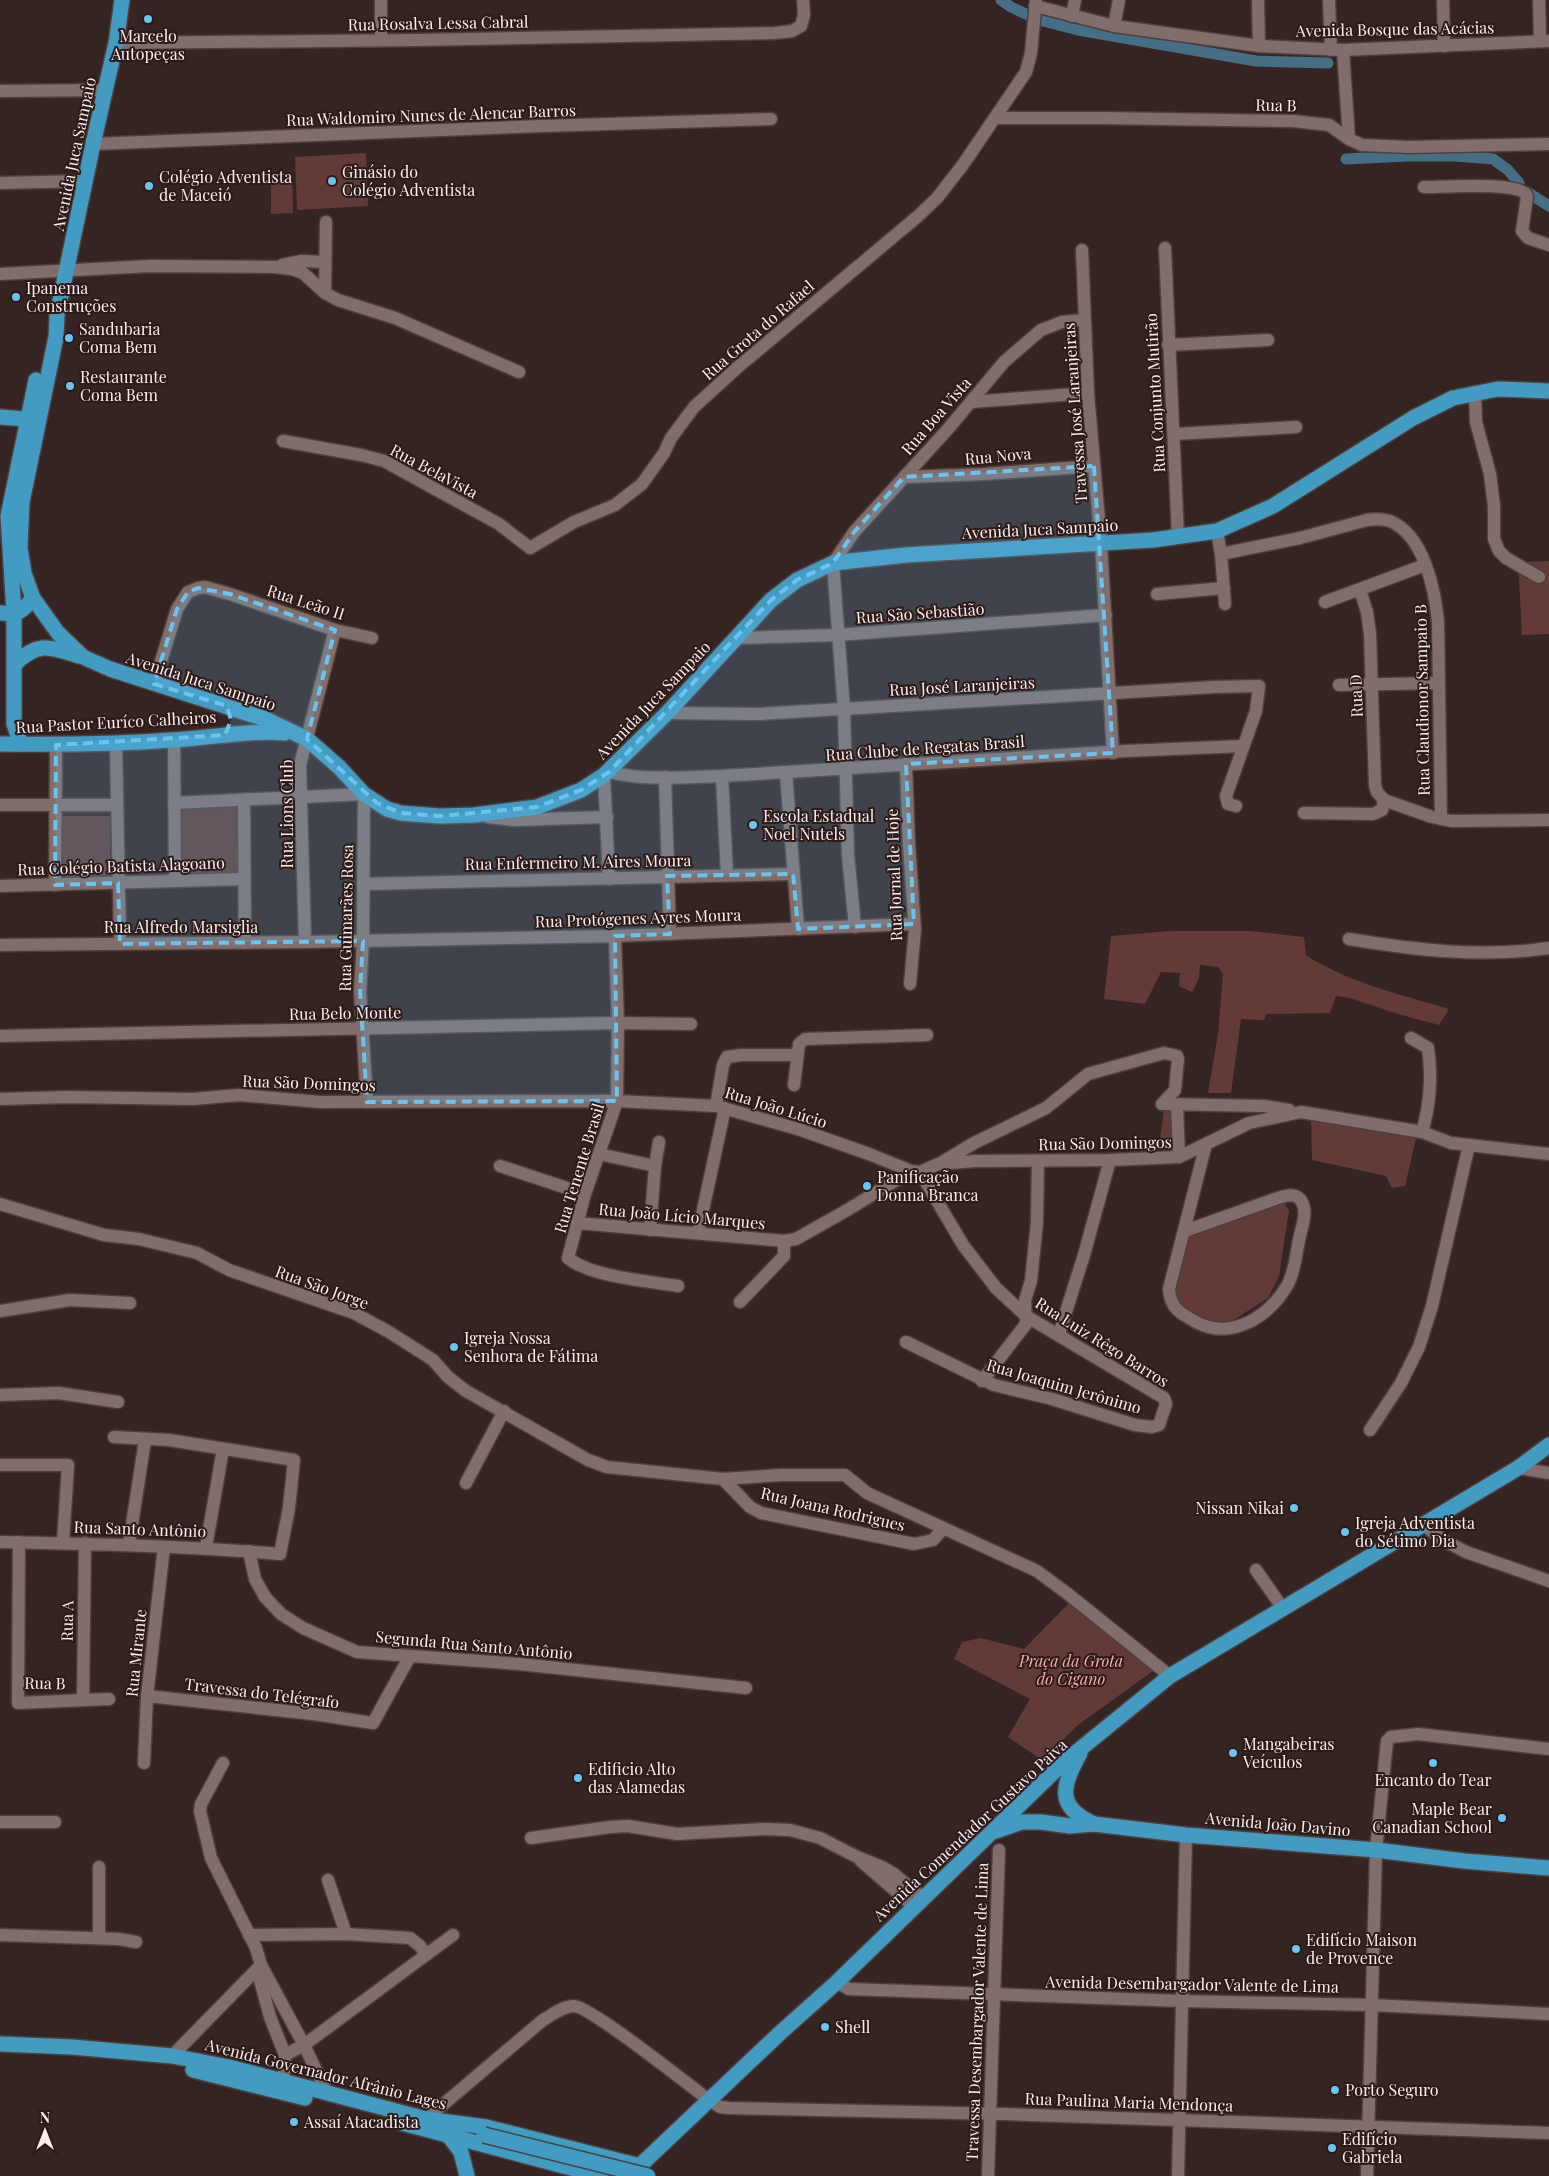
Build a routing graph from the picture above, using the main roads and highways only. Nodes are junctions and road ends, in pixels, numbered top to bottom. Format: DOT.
graph roads {
  1 [pos="122,0"];
  2 [pos="1549,390"];
  3 [pos="0,417"];
  4 [pos="33,420"];
  5 [pos="4,516"];
  6 [pos="33,598"];
  7 [pos="7,614"];
  8 [pos="83,657"];
  9 [pos="15,664"];
  10 [pos="227,706"];
  11 [pos="14,724"];
  12 [pos="224,735"];
  13 [pos="301,736"];
  14 [pos="2,744"];
  15 [pos="21,744"];
  16 [pos="1549,1445"];
  17 [pos="1083,1748"];
  18 [pos="1094,1824"];
  19 [pos="993,1833"];
  20 [pos="1549,1868"];
  21 [pos="0,2044"];
  22 [pos="0,2054"];
  23 [pos="426,2118"];
  24 [pos="449,2136"];
  25 [pos="482,2139"];
  26 [pos="639,2173"];
  27 [pos="467,2176"];
  28 [pos="601,2176"];
  1 -- 4 [label="main road, Avenida Juca Sampaio"];
  2 -- 13 [label="main road, Avenida Juca Sampaio"];
  3 -- 4 [label="main road"];
  4 -- 5 [label="main road, Avenida Juca Sampaio"];
  4 -- 6 [label="main road, Avenida Juca Sampaio"];
  5 -- 7 [label="main road, Avenida Juca Sampaio"];
  6 -- 7 [label="main road"];
  6 -- 8 [label="main road, Avenida Juca Sampaio"];
  7 -- 9 [label="main road, Avenida Juca Sampaio"];
  8 -- 9 [label="main road"];
  8 -- 10 [label="main road, Avenida Juca Sampaio"];
  9 -- 11 [label="main road, Avenida Juca Sampaio"];
  10 -- 12 [label="main road"];
  10 -- 13 [label="main road, Avenida Juca Sampaio"];
  11 -- 14 [label="main road"];
  11 -- 15 [label="main road, Avenida Juca Sampaio"];
  12 -- 13 [label="main road, Rua Pastor Euríco Calheiros"];
  12 -- 15 [label="main road, Rua Pastor Euríco Calheiros"];
  14 -- 15 [label="main road, Rua Pastor Euríco Calheiros"];
  16 -- 17 [label="main road, Avenida Comendador Gustavo Paiva"];
  17 -- 18 [label="main road, Avenida João Davino"];
  17 -- 19 [label="main road, Avenida Comendador Gustavo Paiva"];
  18 -- 19 [label="main road, Avenida João Davino"];
  18 -- 20 [label="main road, Avenida João Davino"];
  19 -- 26 [label="main road, Avenida Comendador Gustavo Paiva"];
  21 -- 23 [label="main road, Avenida Governador Afrânio Lages"];
  22 -- 24 [label="main road, Avenida Governador Afrânio Lages"];
  23 -- 25 [label="main road"];
  23 -- 26 [label="main road, Avenida Governador Afrânio Lages"];
  24 -- 25 [label="main road, Avenida Governador Afrânio Lages"];
  24 -- 27 [label="main road"];
  25 -- 26 [label="main road, bridge"];
  25 -- 28 [label="main road"];
}
